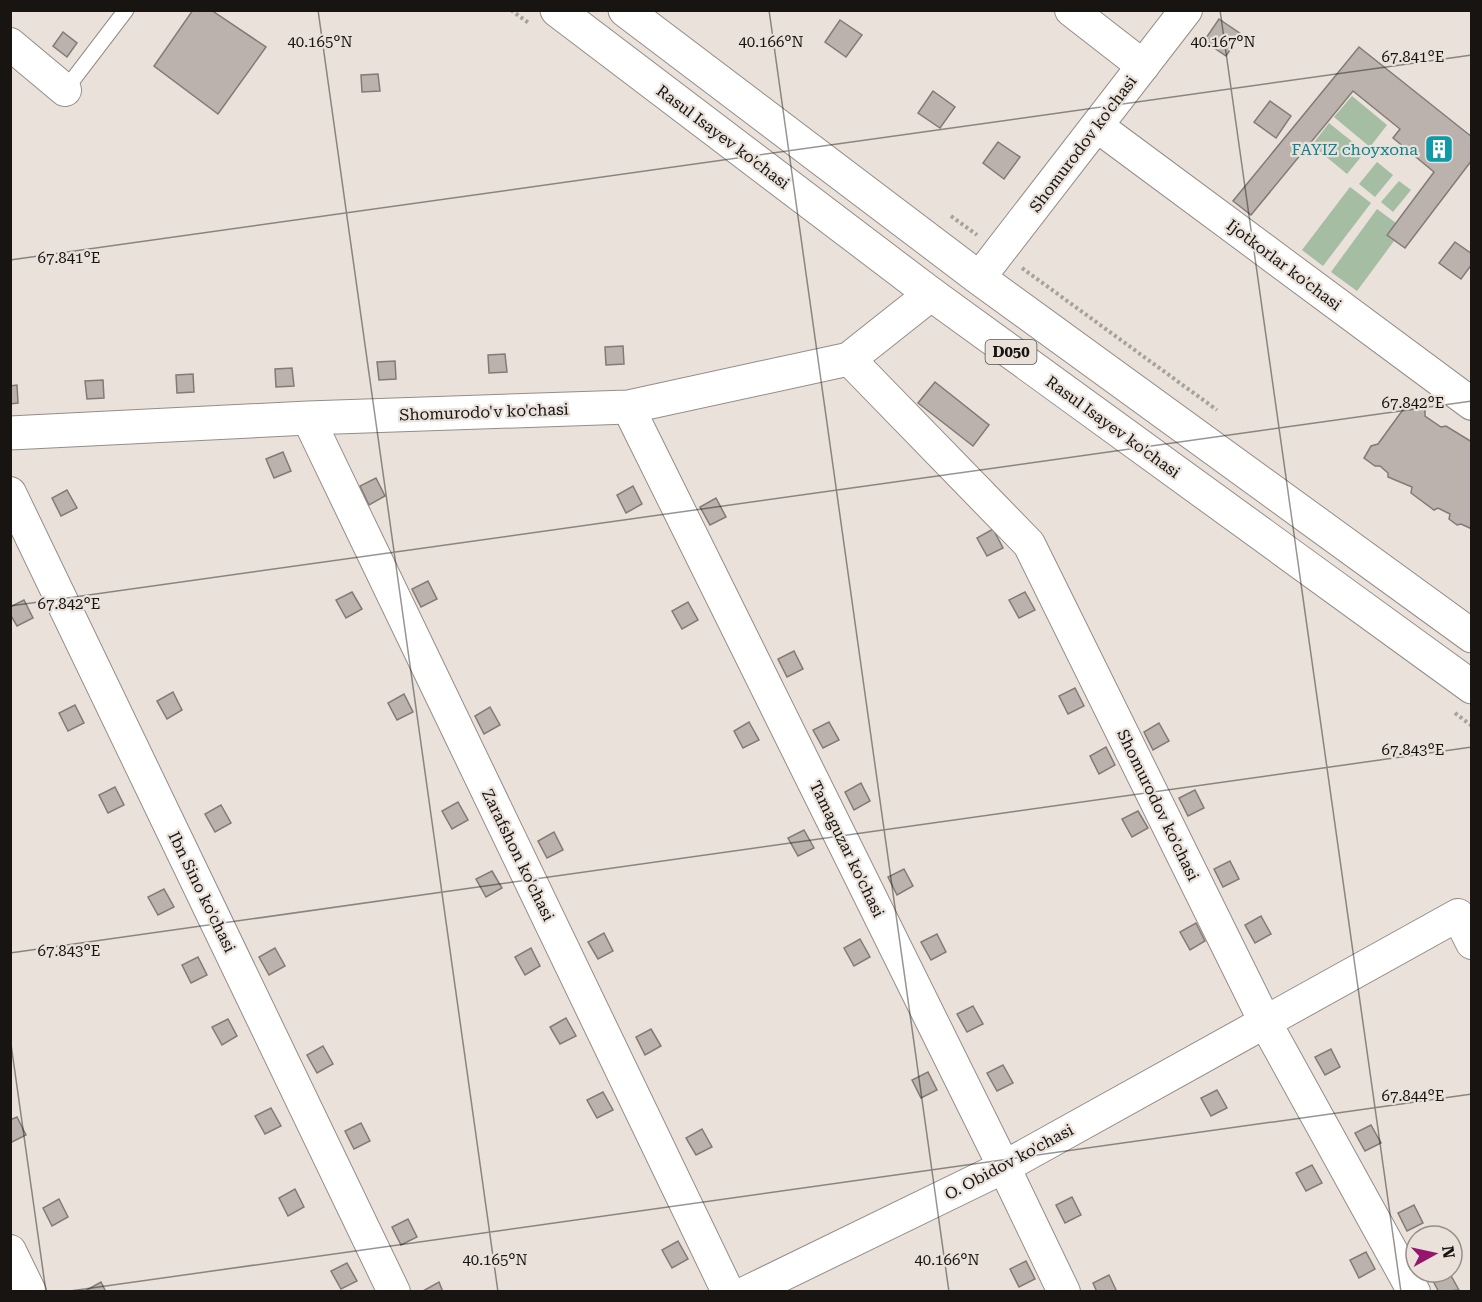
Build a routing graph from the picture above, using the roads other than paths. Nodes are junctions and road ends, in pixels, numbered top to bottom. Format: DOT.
graph roads {
  1 [pos="126,10"];
  2 [pos="557,10"];
  3 [pos="625,10"];
  4 [pos="1071,10"];
  5 [pos="1186,10"];
  6 [pos="10,44"];
  7 [pos="1143,66"];
  8 [pos="65,90"];
  9 [pos="1097,126"];
  10 [pos="980,278"];
  11 [pos="931,294"];
  12 [pos="849,359"];
  13 [pos="1472,404"];
  14 [pos="628,407"];
  15 [pos="308,418"];
  16 [pos="10,433"];
  17 [pos="10,493"];
  18 [pos="1472,636"];
  19 [pos="1472,687"];
  20 [pos="1472,943"];
  21 [pos="1265,1022"];
  22 [pos="1004,1167"];
  23 [pos="10,1251"];
  24 [pos="30,1292"];
  25 [pos="394,1292"];
  26 [pos="728,1292"];
  27 [pos="747,1292"];
  28 [pos="1064,1292"];
  29 [pos="1414,1292"];
  1 -- 8 [label="lane"];
  2 -- 11 [label="main road, Rasul Isayev ko'chasi / D050"];
  3 -- 10 [label="main road, D050"];
  4 -- 7 [label="street"];
  5 -- 7 [label="street, Shomurodov ko'chasi"];
  6 -- 8 [label="street"];
  7 -- 9 [label="street, Shomurodov ko'chasi"];
  9 -- 10 [label="street, Shomurodov ko'chasi"];
  9 -- 13 [label="street, Ijotkorlar ko'chasi"];
  10 -- 18 [label="main road, D050"];
  11 -- 12 [label="main road, Shomurodo'v ko'chasi"];
  11 -- 19 [label="main road, Rasul Isayev ko'chasi / D050"];
  12 -- 14 [label="main road, Shomurodo'v ko'chasi"];
  12 -- 21 [label="street, Shomurodov ko'chasi"];
  14 -- 15 [label="main road, Shomurodo'v ko'chasi"];
  14 -- 22 [label="street, Tamaguzar ko'chasi"];
  15 -- 16 [label="main road, Shomurodo'v ko'chasi"];
  15 -- 26 [label="street, Zarafshon ko'chasi"];
  17 -- 25 [label="street, Ibn Sino ko'chasi"];
  20 -- 21 [label="street, O. Obidov ko'chasi"];
  21 -- 22 [label="street, O. Obidov ko'chasi"];
  21 -- 29 [label="street, Shomurodov ko'chasi"];
  22 -- 27 [label="street, O. Obidov ko'chasi"];
  22 -- 28 [label="street, Tamaguzar ko'chasi"];
  23 -- 24 [label="street"];
}
